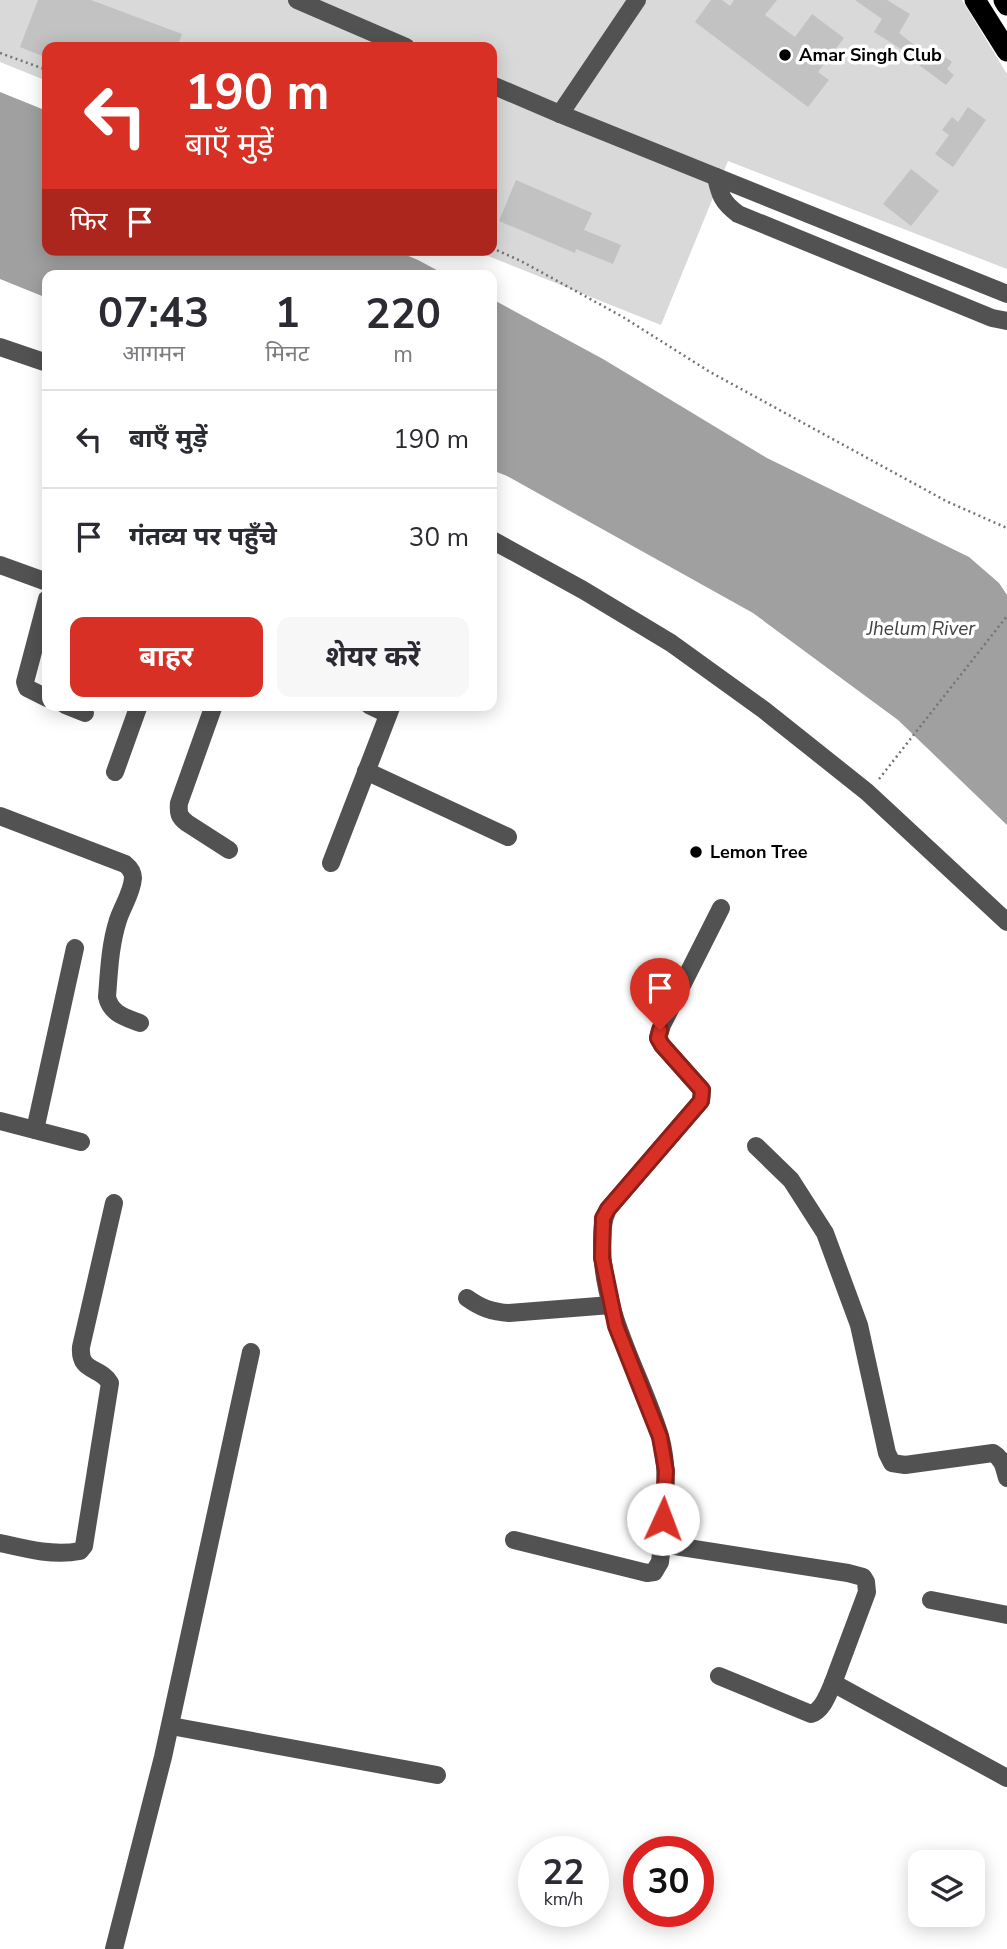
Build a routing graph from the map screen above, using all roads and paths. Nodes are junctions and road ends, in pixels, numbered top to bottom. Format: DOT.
graph roads {
  1 [pos="298,0"];
  2 [pos="637,0"];
  3 [pos="975,0"];
  4 [pos="1004,0"];
  5 [pos="1007,5"];
  6 [pos="395,42"];
  7 [pos="1007,51"];
  8 [pos="0,53"];
  9 [pos="42,67"];
  10 [pos="497,87"];
  11 [pos="560,114"];
  12 [pos="716,177"];
  13 [pos="497,250"];
  14 [pos="1007,294"];
  15 [pos="1007,321"];
  16 [pos="0,347"];
  17 [pos="42,361"];
  18 [pos="1007,528"];
  19 [pos="497,543"];
  20 [pos="0,565"];
  21 [pos="42,580"];
  22 [pos="1007,616"];
  23 [pos="42,618"];
  24 [pos="42,696"];
  25 [pos="80,711"];
  26 [pos="137,711"];
  27 [pos="212,711"];
  28 [pos="390,711"];
  29 [pos="85,713"];
  30 [pos="366,771"];
  31 [pos="887,771"];
  32 [pos="114,772"];
  33 [pos="0,816"];
  34 [pos="508,837"];
  35 [pos="229,850"];
  36 [pos="331,863"];
  37 [pos="720,908"];
  38 [pos="1007,922"];
  39 [pos="75,948"];
  40 [pos="140,1023"];
  41 [pos="0,1121"];
  42 [pos="35,1130"];
  43 [pos="81,1142"];
  44 [pos="756,1146"];
  45 [pos="114,1203"];
  46 [pos="467,1298"];
  47 [pos="611,1305"];
  48 [pos="251,1352"];
  49 [pos="1007,1478"];
  50 [pos="513,1540"];
  51 [pos="0,1543"];
  52 [pos="662,1544"];
  53 [pos="931,1600"];
  54 [pos="1007,1615"];
  55 [pos="719,1676"];
  56 [pos="833,1683"];
  57 [pos="170,1726"];
  58 [pos="437,1775"];
  59 [pos="1007,1778"];
  60 [pos="114,1949"];
  1 -- 6 [label="street"];
  2 -- 11 [label="street"];
  3 -- 7 [label="highway"];
  4 -- 5 [label="highway"];
  8 -- 9 [label="path"];
  10 -- 11 [label="street"];
  11 -- 12 [label="street"];
  12 -- 14 [label="street"];
  12 -- 15 [label="street"];
  13 -- 18 [label="path"];
  16 -- 17 [label="street"];
  19 -- 38 [label="street"];
  20 -- 21 [label="street"];
  22 -- 31 [label="path"];
  23 -- 24 [label="street"];
  25 -- 29 [label="street"];
  26 -- 32 [label="street"];
  27 -- 35 [label="street"];
  28 -- 30 [label="street"];
  30 -- 34 [label="street"];
  30 -- 36 [label="street"];
  33 -- 40 [label="street"];
  37 -- 47 [label="street"];
  39 -- 42 [label="street"];
  41 -- 42 [label="street"];
  42 -- 43 [label="street"];
  44 -- 49 [label="street"];
  45 -- 51 [label="street"];
  46 -- 47 [label="street"];
  47 -- 52 [label="street"];
  48 -- 57 [label="street"];
  50 -- 52 [label="street"];
  52 -- 56 [label="street"];
  53 -- 54 [label="street"];
  55 -- 56 [label="street"];
  56 -- 59 [label="street"];
  57 -- 58 [label="street"];
  57 -- 60 [label="street"];
}
